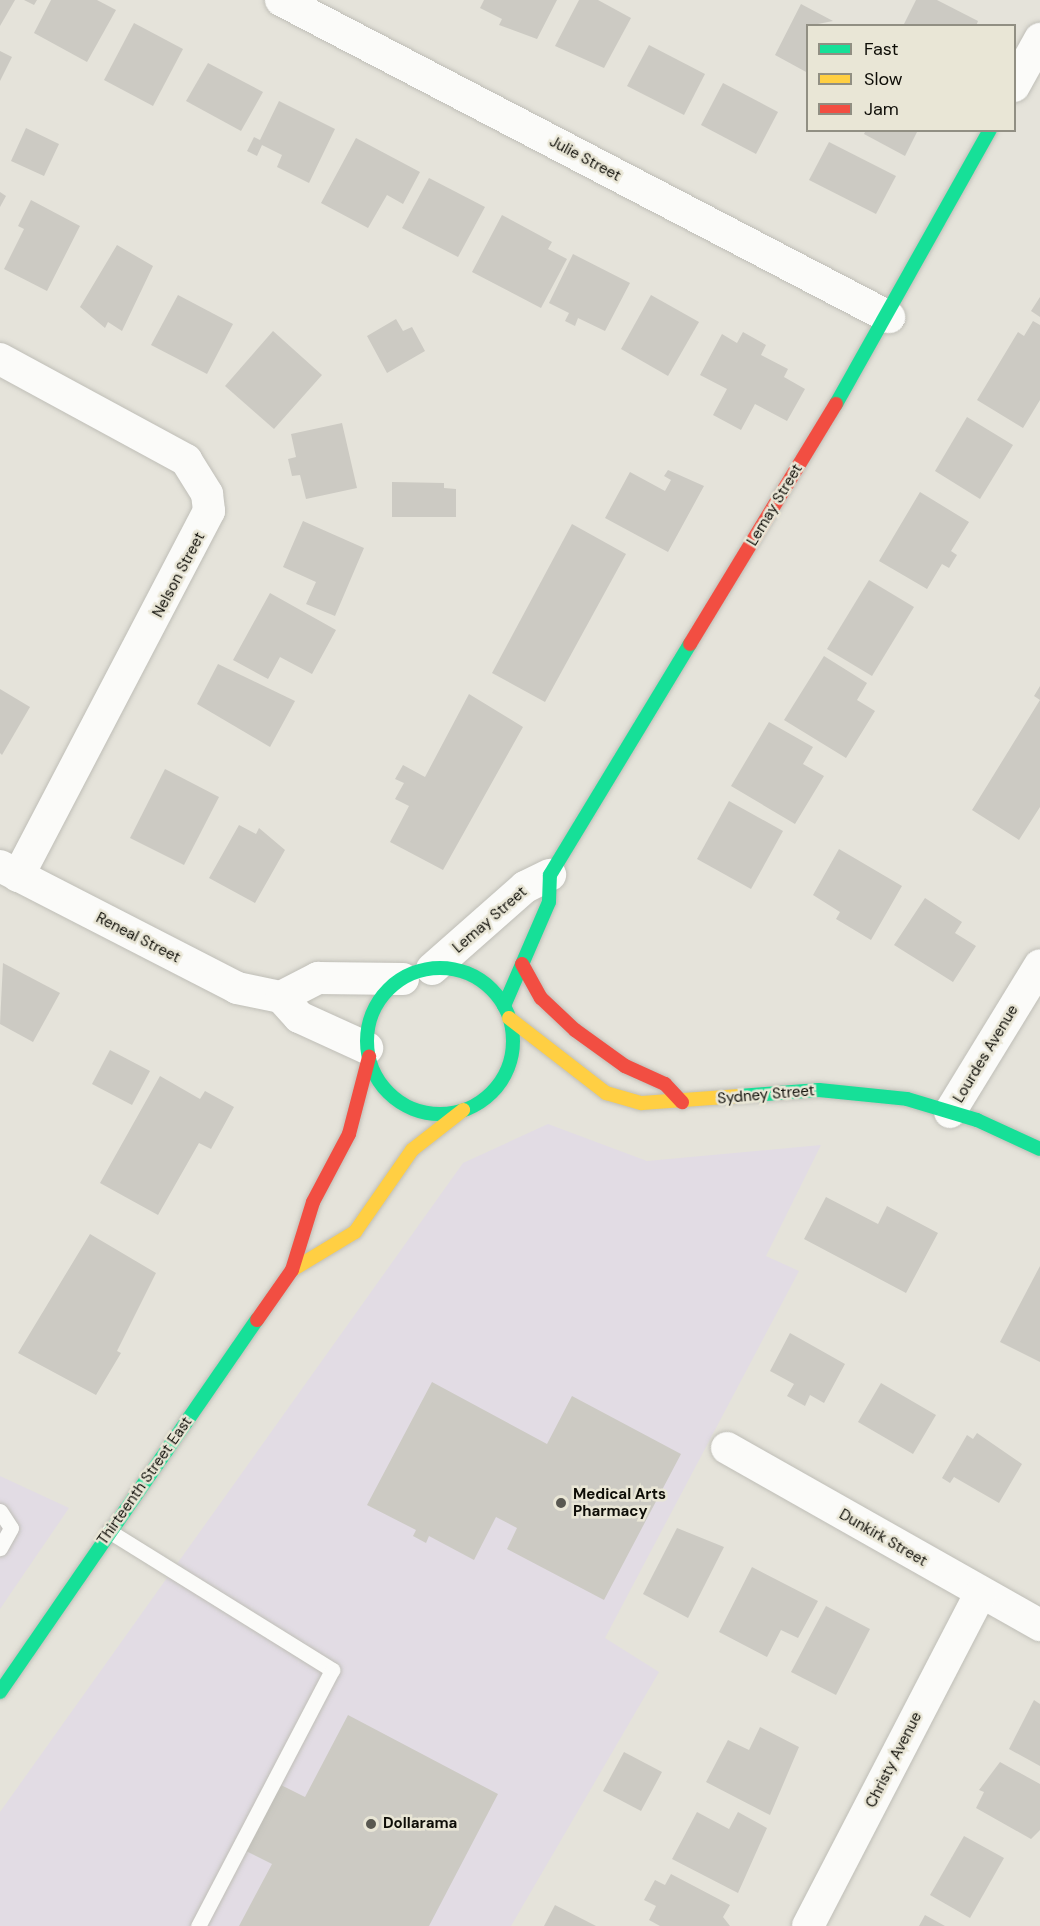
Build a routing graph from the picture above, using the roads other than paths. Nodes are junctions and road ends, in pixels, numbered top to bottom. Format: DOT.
graph roads {
  1 [pos="281,0"];
  2 [pos="1040,39"];
  3 [pos="1016,82"];
  4 [pos="989,132"];
  5 [pos="889,317"];
  6 [pos="0,359"];
  7 [pos="9,871"];
  8 [pos="550,875"];
  9 [pos="522,964"];
  10 [pos="1040,965"];
  11 [pos="418,974"];
  12 [pos="281,998"];
  13 [pos="507,1012"];
  14 [pos="368,1052"];
  15 [pos="682,1102"];
  16 [pos="463,1110"];
  17 [pos="950,1112"];
  18 [pos="1040,1149"];
  19 [pos="291,1270"];
  20 [pos="727,1448"];
  21 [pos="0,1511"];
  22 [pos="109,1532"];
  23 [pos="0,1548"];
  24 [pos="980,1594"];
  25 [pos="1040,1625"];
  26 [pos="0,1692"];
  27 [pos="198,1926"];
  28 [pos="808,1926"];
  1 -- 5 [label="street, Julie Street"];
  2 -- 3 [label="street"];
  4 -- 5 [label="street, Lemay Street"];
  5 -- 8 [label="street, Lemay Street"];
  6 -- 7 [label="street, Nelson Street"];
  7 -- 12 [label="street, Reneal Street"];
  8 -- 9 [label="street, Lemay Street"];
  8 -- 11 [label="street, Lemay Street"];
  9 -- 13 [label="street, Lemay Street"];
  9 -- 15 [label="street"];
  10 -- 17 [label="street, Lourdes Avenue"];
  11 -- 12 [label="street"];
  11 -- 13 [label="street"];
  11 -- 14 [label="street"];
  12 -- 14 [label="street"];
  13 -- 15 [label="street, Sydney Street"];
  13 -- 16 [label="street"];
  14 -- 16 [label="street"];
  14 -- 19 [label="street, Thirteenth Street East"];
  15 -- 17 [label="street, Sydney Street"];
  16 -- 19 [label="street, Thirteenth Street East"];
  17 -- 18 [label="street, Sydney Street"];
  19 -- 22 [label="street, Thirteenth Street East"];
  20 -- 24 [label="street, Dunkirk Street"];
  21 -- 23 [label="lane"];
  22 -- 26 [label="street, Thirteenth Street East"];
  22 -- 27 [label="lane"];
  24 -- 25 [label="street, Dunkirk Street"];
  24 -- 28 [label="street, Christy Avenue"];
}
